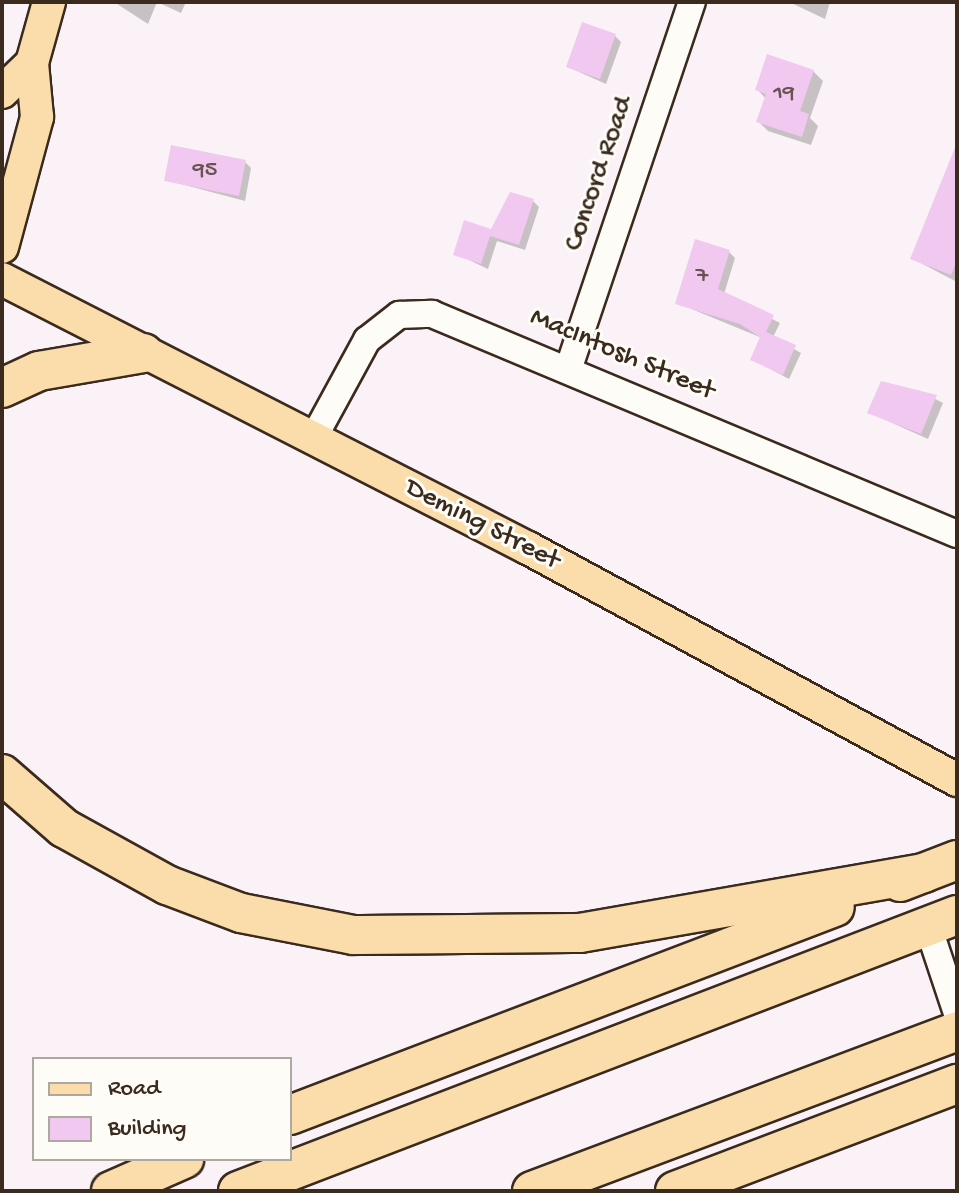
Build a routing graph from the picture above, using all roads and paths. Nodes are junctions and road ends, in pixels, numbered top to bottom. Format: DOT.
graph roads {
  1 [pos="49,2"];
  2 [pos="692,2"];
  3 [pos="32,63"];
  4 [pos="2,92"];
  5 [pos="2,247"];
  6 [pos="2,279"];
  7 [pos="143,353"];
  8 [pos="569,367"];
  9 [pos="2,388"];
  10 [pos="313,439"];
  11 [pos="957,534"];
  12 [pos="2,774"];
  13 [pos="945,774"];
  14 [pos="941,867"];
  15 [pos="943,920"];
  16 [pos="957,1013"];
  17 [pos="957,1031"];
  18 [pos="957,1084"];
  19 [pos="292,1114"];
  20 [pos="179,1161"];
  21 [pos="111,1191"];
  22 [pos="238,1191"];
  23 [pos="532,1191"];
  24 [pos="675,1191"];
  1 -- 3 [label="main road"];
  2 -- 8 [label="street, Concord Road"];
  3 -- 4 [label="main road"];
  3 -- 5 [label="main road"];
  6 -- 7 [label="main road, Deming Street"];
  7 -- 9 [label="highway"];
  7 -- 10 [label="main road, Deming Street"];
  8 -- 10 [label="street, MacIntosh Street"];
  8 -- 11 [label="street, MacIntosh Street"];
  10 -- 13 [label="main road, Deming Street"];
  12 -- 14 [label="highway"];
  14 -- 19 [label="highway"];
  15 -- 16 [label="street"];
  15 -- 22 [label="highway"];
  17 -- 23 [label="highway"];
  18 -- 24 [label="highway"];
  20 -- 21 [label="highway"];
}
